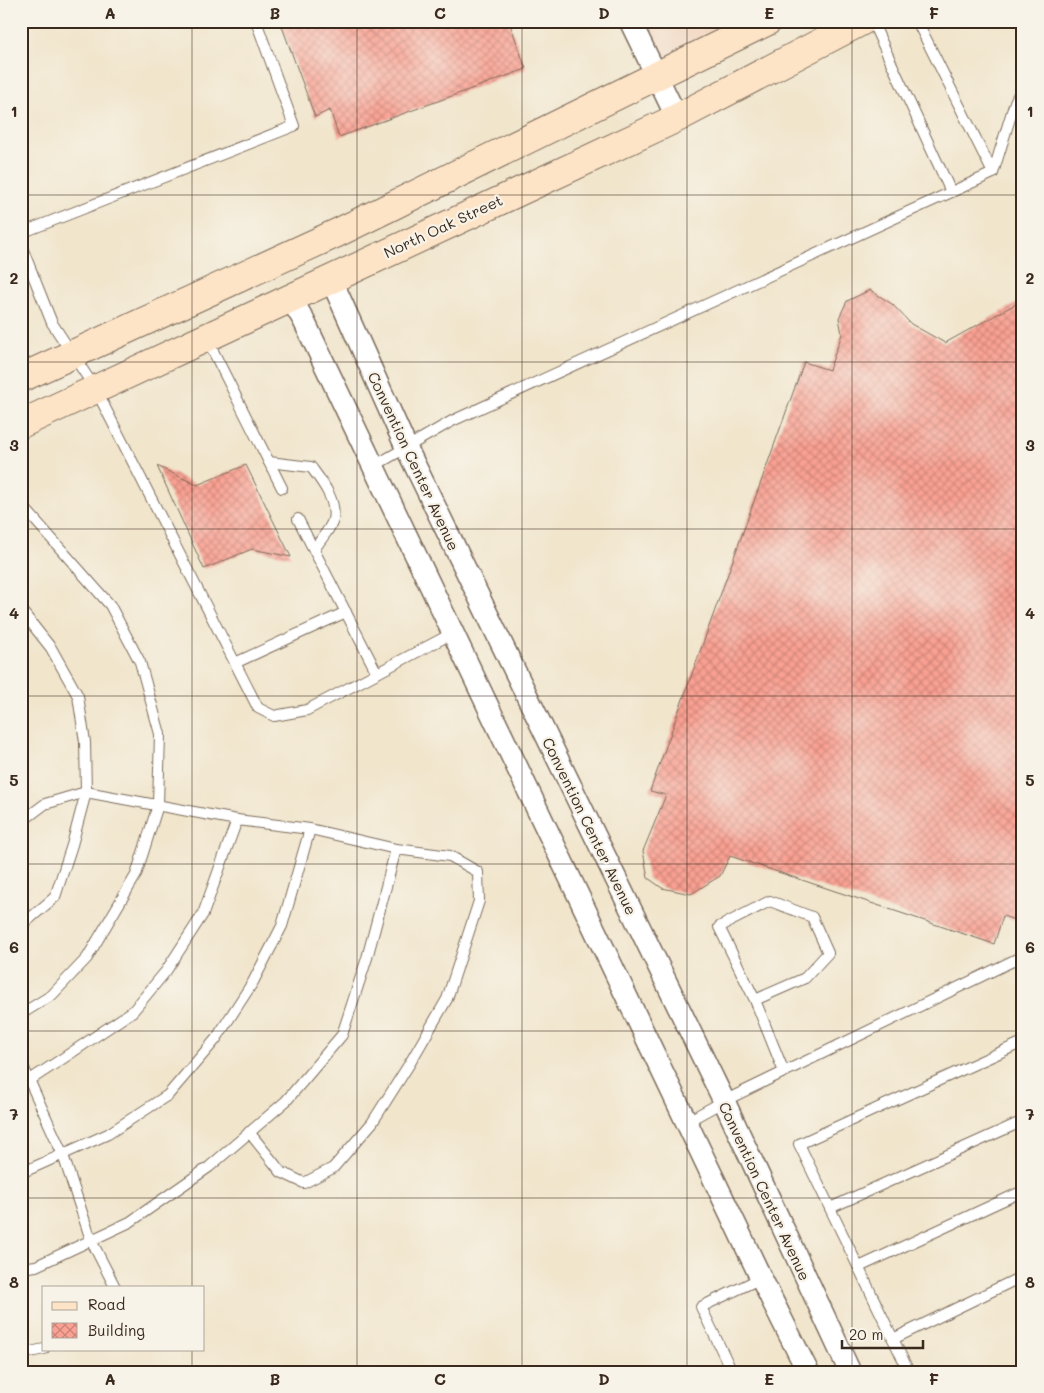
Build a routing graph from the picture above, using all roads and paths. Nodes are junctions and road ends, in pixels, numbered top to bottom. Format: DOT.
graph roads {
  1 [pos="256,21"];
  2 [pos="630,21"];
  3 [pos="768,21"];
  4 [pos="862,21"];
  5 [pos="872,21"];
  6 [pos="917,21"];
  7 [pos="657,76"];
  8 [pos="1023,86"];
  9 [pos="676,118"];
  10 [pos="993,173"];
  11 [pos="951,192"];
  12 [pos="21,233"];
  13 [pos="21,245"];
  14 [pos="330,279"];
  15 [pos="290,298"];
  16 [pos="207,338"];
  17 [pos="74,353"];
  18 [pos="21,378"];
  19 [pos="96,390"];
  20 [pos="21,424"];
  21 [pos="406,447"];
  22 [pos="269,462"];
  23 [pos="374,466"];
  24 [pos="282,488"];
  25 [pos="21,505"];
  26 [pos="298,519"];
  27 [pos="314,550"];
  28 [pos="21,610"];
  29 [pos="346,612"];
  30 [pos="453,633"];
  31 [pos="235,663"];
  32 [pos="377,673"];
  33 [pos="86,792"];
  34 [pos="158,805"];
  35 [pos="237,820"];
  36 [pos="21,822"];
  37 [pos="310,829"];
  38 [pos="396,849"];
  39 [pos="21,926"];
  40 [pos="1023,956"];
  41 [pos="756,1000"];
  42 [pos="21,1014"];
  43 [pos="1023,1042"];
  44 [pos="21,1062"];
  45 [pos="784,1072"];
  46 [pos="26,1082"];
  47 [pos="724,1101"];
  48 [pos="1023,1121"];
  49 [pos="686,1122"];
  50 [pos="249,1132"];
  51 [pos="62,1155"];
  52 [pos="21,1173"];
  53 [pos="1023,1191"];
  54 [pos="830,1208"];
  55 [pos="91,1240"];
  56 [pos="859,1267"];
  57 [pos="21,1268"];
  58 [pos="1023,1276"];
  59 [pos="761,1278"];
  60 [pos="114,1286"];
  61 [pos="893,1339"];
  62 [pos="42,1349"];
  63 [pos="21,1354"];
  64 [pos="1023,1367"];
  65 [pos="732,1372"];
  66 [pos="808,1372"];
  67 [pos="850,1372"];
  68 [pos="909,1372"];
  69 [pos="1012,1372"];
  1 -- 12 [label="lane"];
  2 -- 7 [label="street"];
  3 -- 7 [label="main road"];
  4 -- 9 [label="main road, North Oak Street"];
  5 -- 11 [label="lane"];
  6 -- 10 [label="lane"];
  7 -- 9 [label="street"];
  7 -- 17 [label="main road"];
  8 -- 10 [label="lane"];
  9 -- 14 [label="main road, North Oak Street"];
  10 -- 11 [label="lane"];
  11 -- 21 [label="lane"];
  13 -- 17 [label="lane"];
  14 -- 15 [label="main road, North Oak Street"];
  14 -- 21 [label="street, Convention Center Avenue"];
  15 -- 16 [label="main road, North Oak Street"];
  15 -- 23 [label="street"];
  16 -- 19 [label="main road, North Oak Street"];
  16 -- 22 [label="lane"];
  17 -- 18 [label="main road"];
  17 -- 19 [label="lane"];
  19 -- 20 [label="main road, North Oak Street"];
  19 -- 31 [label="lane"];
  21 -- 23 [label="lane"];
  21 -- 47 [label="street, Convention Center Avenue"];
  22 -- 24 [label="lane"];
  22 -- 27 [label="lane"];
  23 -- 30 [label="street"];
  25 -- 34 [label="lane"];
  26 -- 27 [label="lane"];
  27 -- 29 [label="lane"];
  28 -- 33 [label="lane"];
  29 -- 31 [label="lane"];
  29 -- 32 [label="lane"];
  30 -- 32 [label="lane"];
  30 -- 49 [label="street"];
  31 -- 32 [label="lane"];
  33 -- 34 [label="lane"];
  33 -- 36 [label="lane"];
  33 -- 39 [label="lane"];
  34 -- 35 [label="lane"];
  34 -- 42 [label="lane"];
  35 -- 37 [label="lane"];
  35 -- 46 [label="lane"];
  37 -- 38 [label="lane"];
  37 -- 51 [label="lane"];
  38 -- 50 [label="lane"];
  38 -- 50 [label="lane"];
  40 -- 45 [label="lane"];
  41 -- 41 [label="lane"];
  41 -- 45 [label="lane"];
  43 -- 54 [label="lane"];
  44 -- 46 [label="lane"];
  45 -- 47 [label="lane"];
  46 -- 51 [label="lane"];
  47 -- 49 [label="lane"];
  47 -- 67 [label="street, Convention Center Avenue"];
  48 -- 54 [label="lane"];
  49 -- 59 [label="street"];
  50 -- 55 [label="lane"];
  51 -- 52 [label="lane"];
  51 -- 55 [label="lane"];
  53 -- 56 [label="lane"];
  54 -- 56 [label="lane"];
  55 -- 57 [label="lane"];
  55 -- 60 [label="lane"];
  56 -- 61 [label="lane"];
  58 -- 61 [label="lane"];
  59 -- 65 [label="lane"];
  59 -- 66 [label="street"];
  61 -- 68 [label="lane"];
  62 -- 63 [label="lane"];
  64 -- 69 [label="lane"];
}
